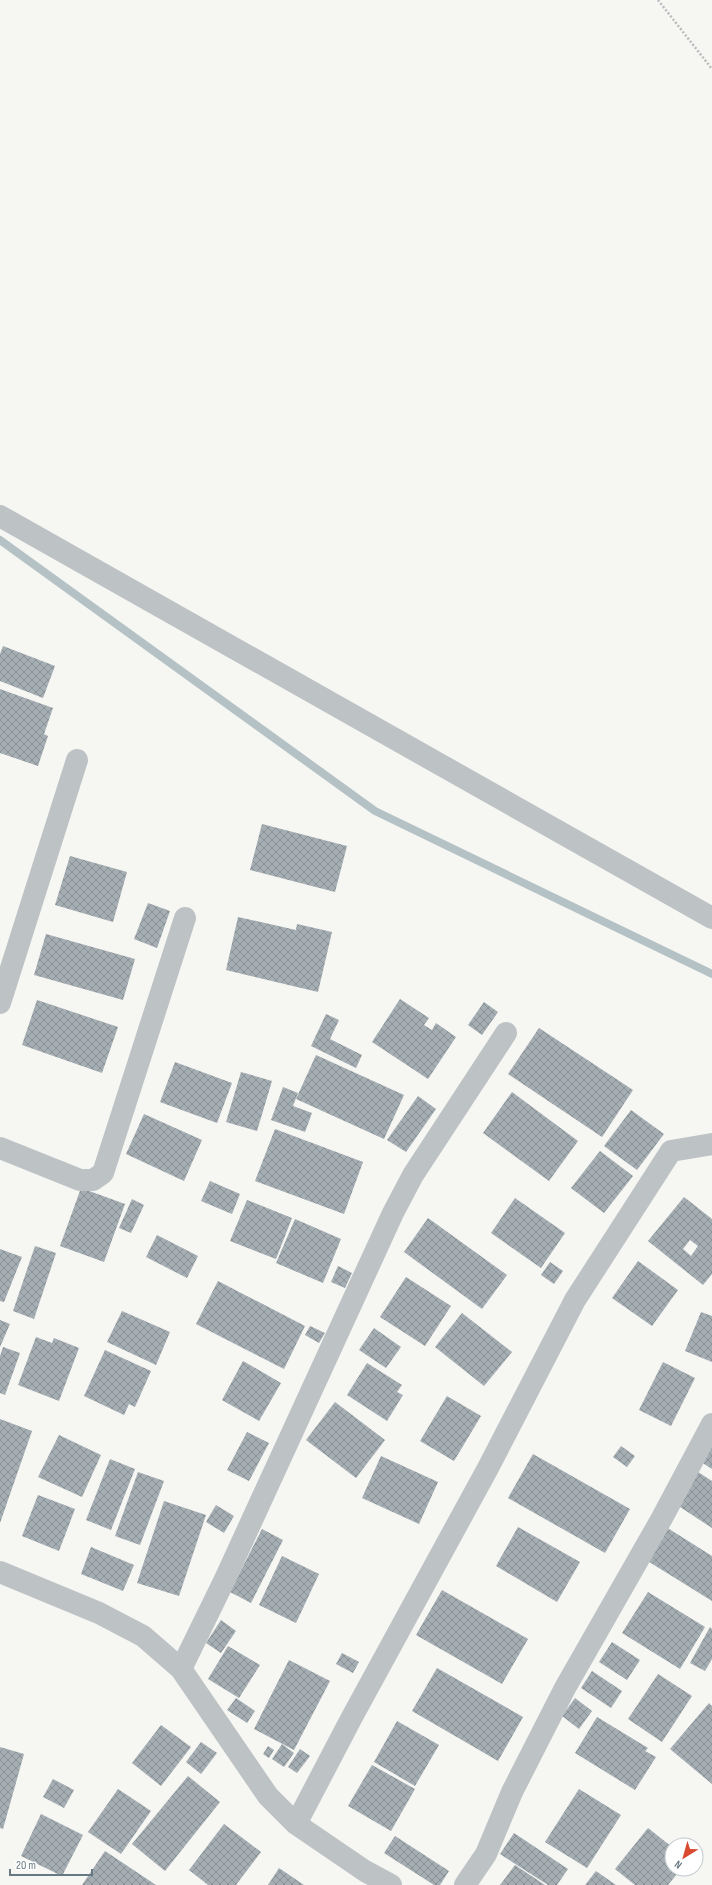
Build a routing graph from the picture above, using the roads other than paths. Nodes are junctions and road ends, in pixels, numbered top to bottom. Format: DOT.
graph roads {
  1 [pos="0,516"];
  2 [pos="77,760"];
  3 [pos="185,918"];
  4 [pos="712,918"];
  5 [pos="0,1003"];
  6 [pos="506,1032"];
  7 [pos="712,1144"];
  8 [pos="0,1148"];
  9 [pos="712,1424"];
  10 [pos="0,1572"];
  11 [pos="181,1669"];
  12 [pos="296,1824"];
  13 [pos="360,1878"];
  14 [pos="391,1885"];
  15 [pos="464,1885"];
  1 -- 4 [label="street"];
  2 -- 5 [label="street"];
  3 -- 8 [label="street"];
  6 -- 11 [label="street"];
  7 -- 12 [label="street"];
  9 -- 15 [label="street"];
  10 -- 11 [label="street"];
  11 -- 12 [label="street"];
  12 -- 13 [label="street"];
  13 -- 14 [label="street"];
}
